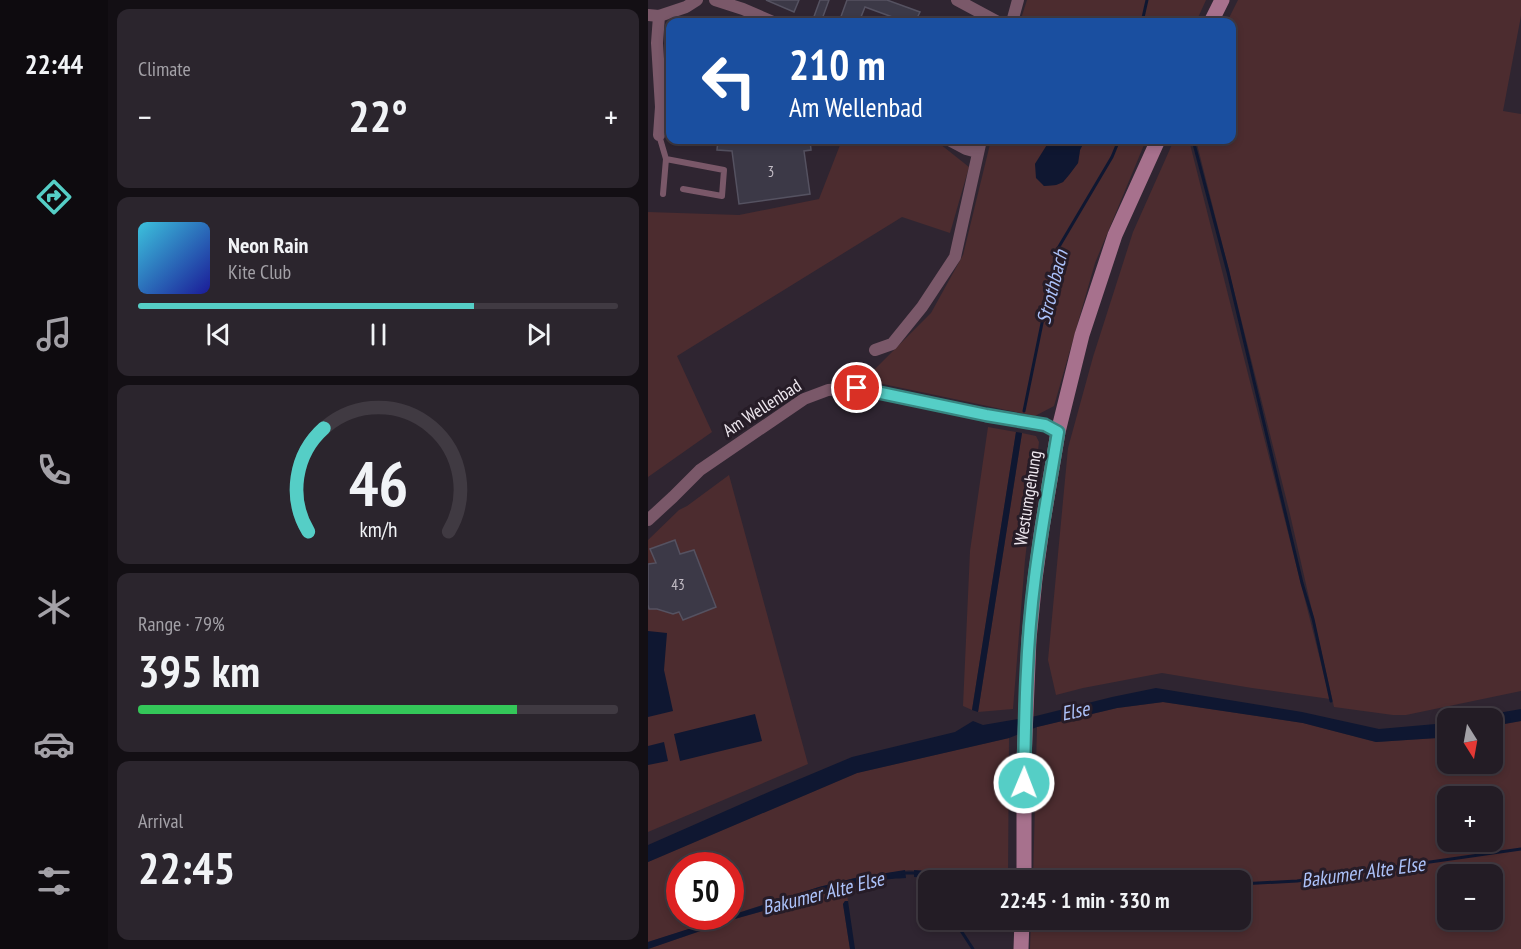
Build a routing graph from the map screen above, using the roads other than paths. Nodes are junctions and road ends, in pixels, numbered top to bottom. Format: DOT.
graph roads {
  1 [pos="697,0"];
  2 [pos="715,0"];
  3 [pos="957,0"];
  4 [pos="1018,0"];
  5 [pos="1222,0"];
  6 [pos="653,16"];
  7 [pos="764,18"];
  8 [pos="991,18"];
  9 [pos="1013,18"];
  10 [pos="1213,18"];
  11 [pos="659,135"];
  12 [pos="957,144"];
  13 [pos="980,144"];
  14 [pos="1156,144"];
  15 [pos="977,152"];
  16 [pos="666,159"];
  17 [pos="683,189"];
  18 [pos="663,194"];
  19 [pos="875,350"];
  20 [pos="1058,432"];
  21 [pos="648,520"];
  22 [pos="1024,870"];
  23 [pos="1022,930"];
  24 [pos="1021,949"];
  1 -- 6 [label="street"];
  2 -- 7 [label="street"];
  3 -- 8 [label="street"];
  4 -- 9 [label="street"];
  5 -- 10 [label="main road"];
  6 -- 11 [label="street"];
  11 -- 16 [label="lane"];
  12 -- 15 [label="street"];
  13 -- 15 [label="street"];
  14 -- 20 [label="main road, Westumgehung"];
  15 -- 19 [label="street"];
  16 -- 17 [label="lane"];
  16 -- 18 [label="lane"];
  20 -- 21 [label="street, Am Wellenbad"];
  20 -- 22 [label="main road, Westumgehung"];
  23 -- 24 [label="main road"];
}
